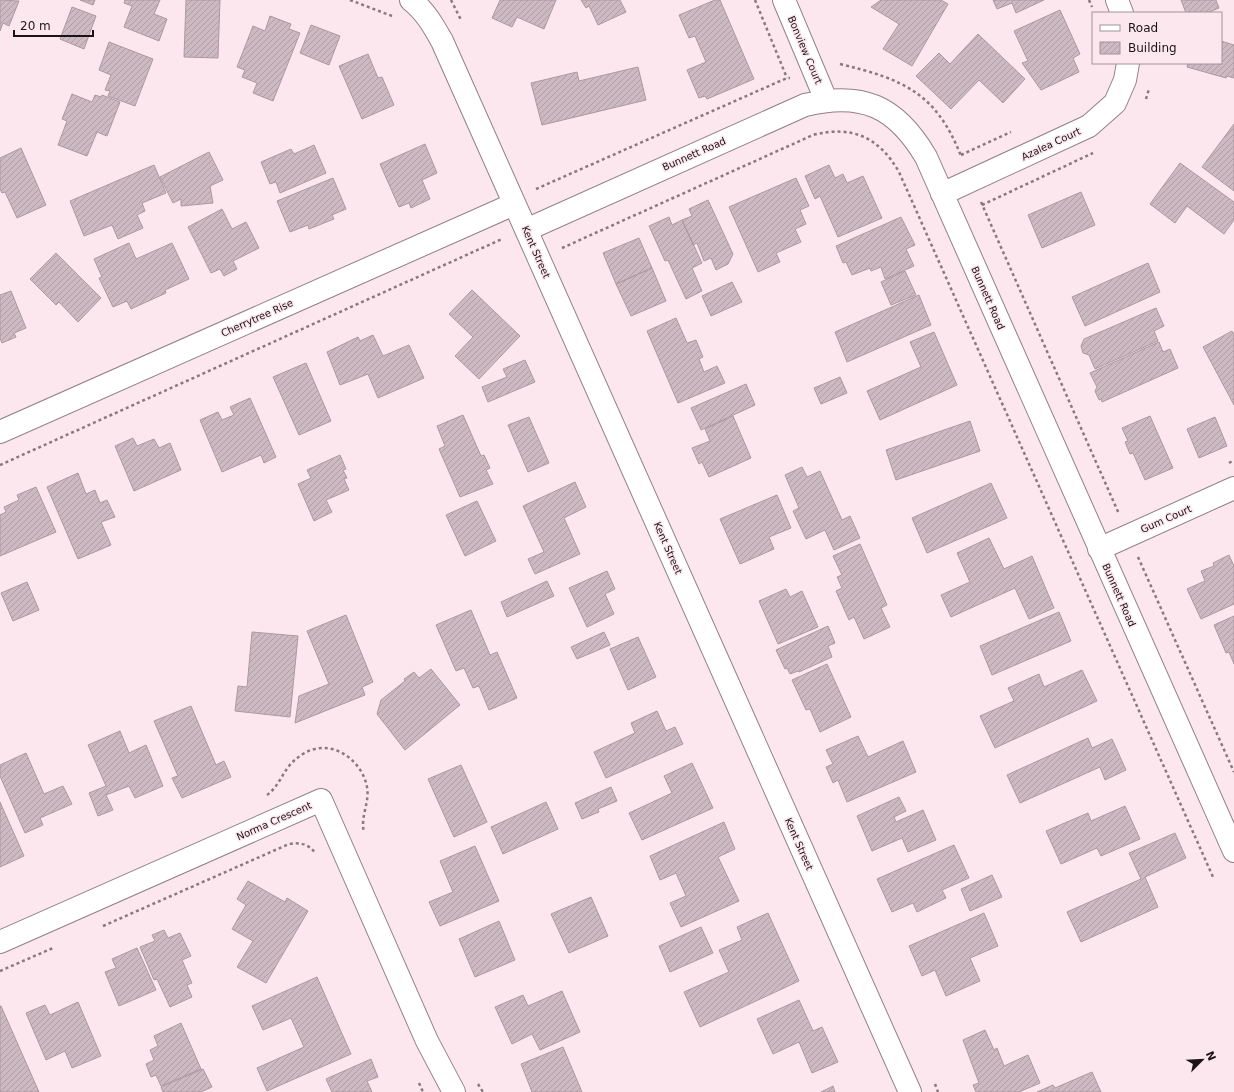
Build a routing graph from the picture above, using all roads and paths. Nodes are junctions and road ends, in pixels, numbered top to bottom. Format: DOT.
graph roads {
  1 [pos="350,0"];
  2 [pos="755,0"];
  3 [pos="784,0"];
  4 [pos="1117,0"];
  5 [pos="415,4"];
  6 [pos="1122,12"];
  7 [pos="396,18"];
  8 [pos="1128,64"];
  9 [pos="787,78"];
  10 [pos="793,79"];
  11 [pos="826,100"];
  12 [pos="1016,130"];
  13 [pos="961,155"];
  14 [pos="536,189"];
  15 [pos="942,194"];
  16 [pos="978,196"];
  17 [pos="514,204"];
  18 [pos="526,230"];
  19 [pos="502,239"];
  20 [pos="562,248"];
  21 [pos="0,432"];
  22 [pos="0,465"];
  23 [pos="1234,488"];
  24 [pos="1120,515"];
  25 [pos="1099,549"];
  26 [pos="1137,555"];
  27 [pos="1234,772"];
  28 [pos="265,796"];
  29 [pos="365,838"];
  30 [pos="1234,851"];
  31 [pos="318,857"];
  32 [pos="1212,877"];
  33 [pos="96,929"];
  34 [pos="0,942"];
  35 [pos="55,947"];
  36 [pos="0,971"];
  37 [pos="474,1078"];
  38 [pos="417,1079"];
  39 [pos="423,1092"];
  40 [pos="454,1092"];
  41 [pos="483,1092"];
  42 [pos="910,1092"];
  1 -- 7 [label="path"];
  2 -- 9 [label="path"];
  3 -- 11 [label="street, Bonview Court"];
  4 -- 6 [label="street"];
  5 -- 17 [label="street, Kent Street"];
  8 -- 15 [label="street, Azalea Court"];
  9 -- 10 [label="path"];
  9 -- 14 [label="path"];
  11 -- 15 [label="street, Bunnett Road"];
  11 -- 18 [label="street, Bunnett Road"];
  12 -- 13 [label="path"];
  15 -- 25 [label="street, Bunnett Road"];
  16 -- 24 [label="path"];
  17 -- 18 [label="street, Kent Street"];
  17 -- 21 [label="street, Cherrytree Rise"];
  18 -- 42 [label="street, Kent Street"];
  19 -- 22 [label="path"];
  20 -- 32 [label="path"];
  23 -- 25 [label="street, Gum Court"];
  25 -- 30 [label="street, Bunnett Road"];
  26 -- 27 [label="path"];
  28 -- 29 [label="path"];
  31 -- 33 [label="path"];
  34 -- 40 [label="street, Norma Crescent"];
  35 -- 36 [label="path"];
  37 -- 41 [label="path"];
  38 -- 39 [label="path"];
}
